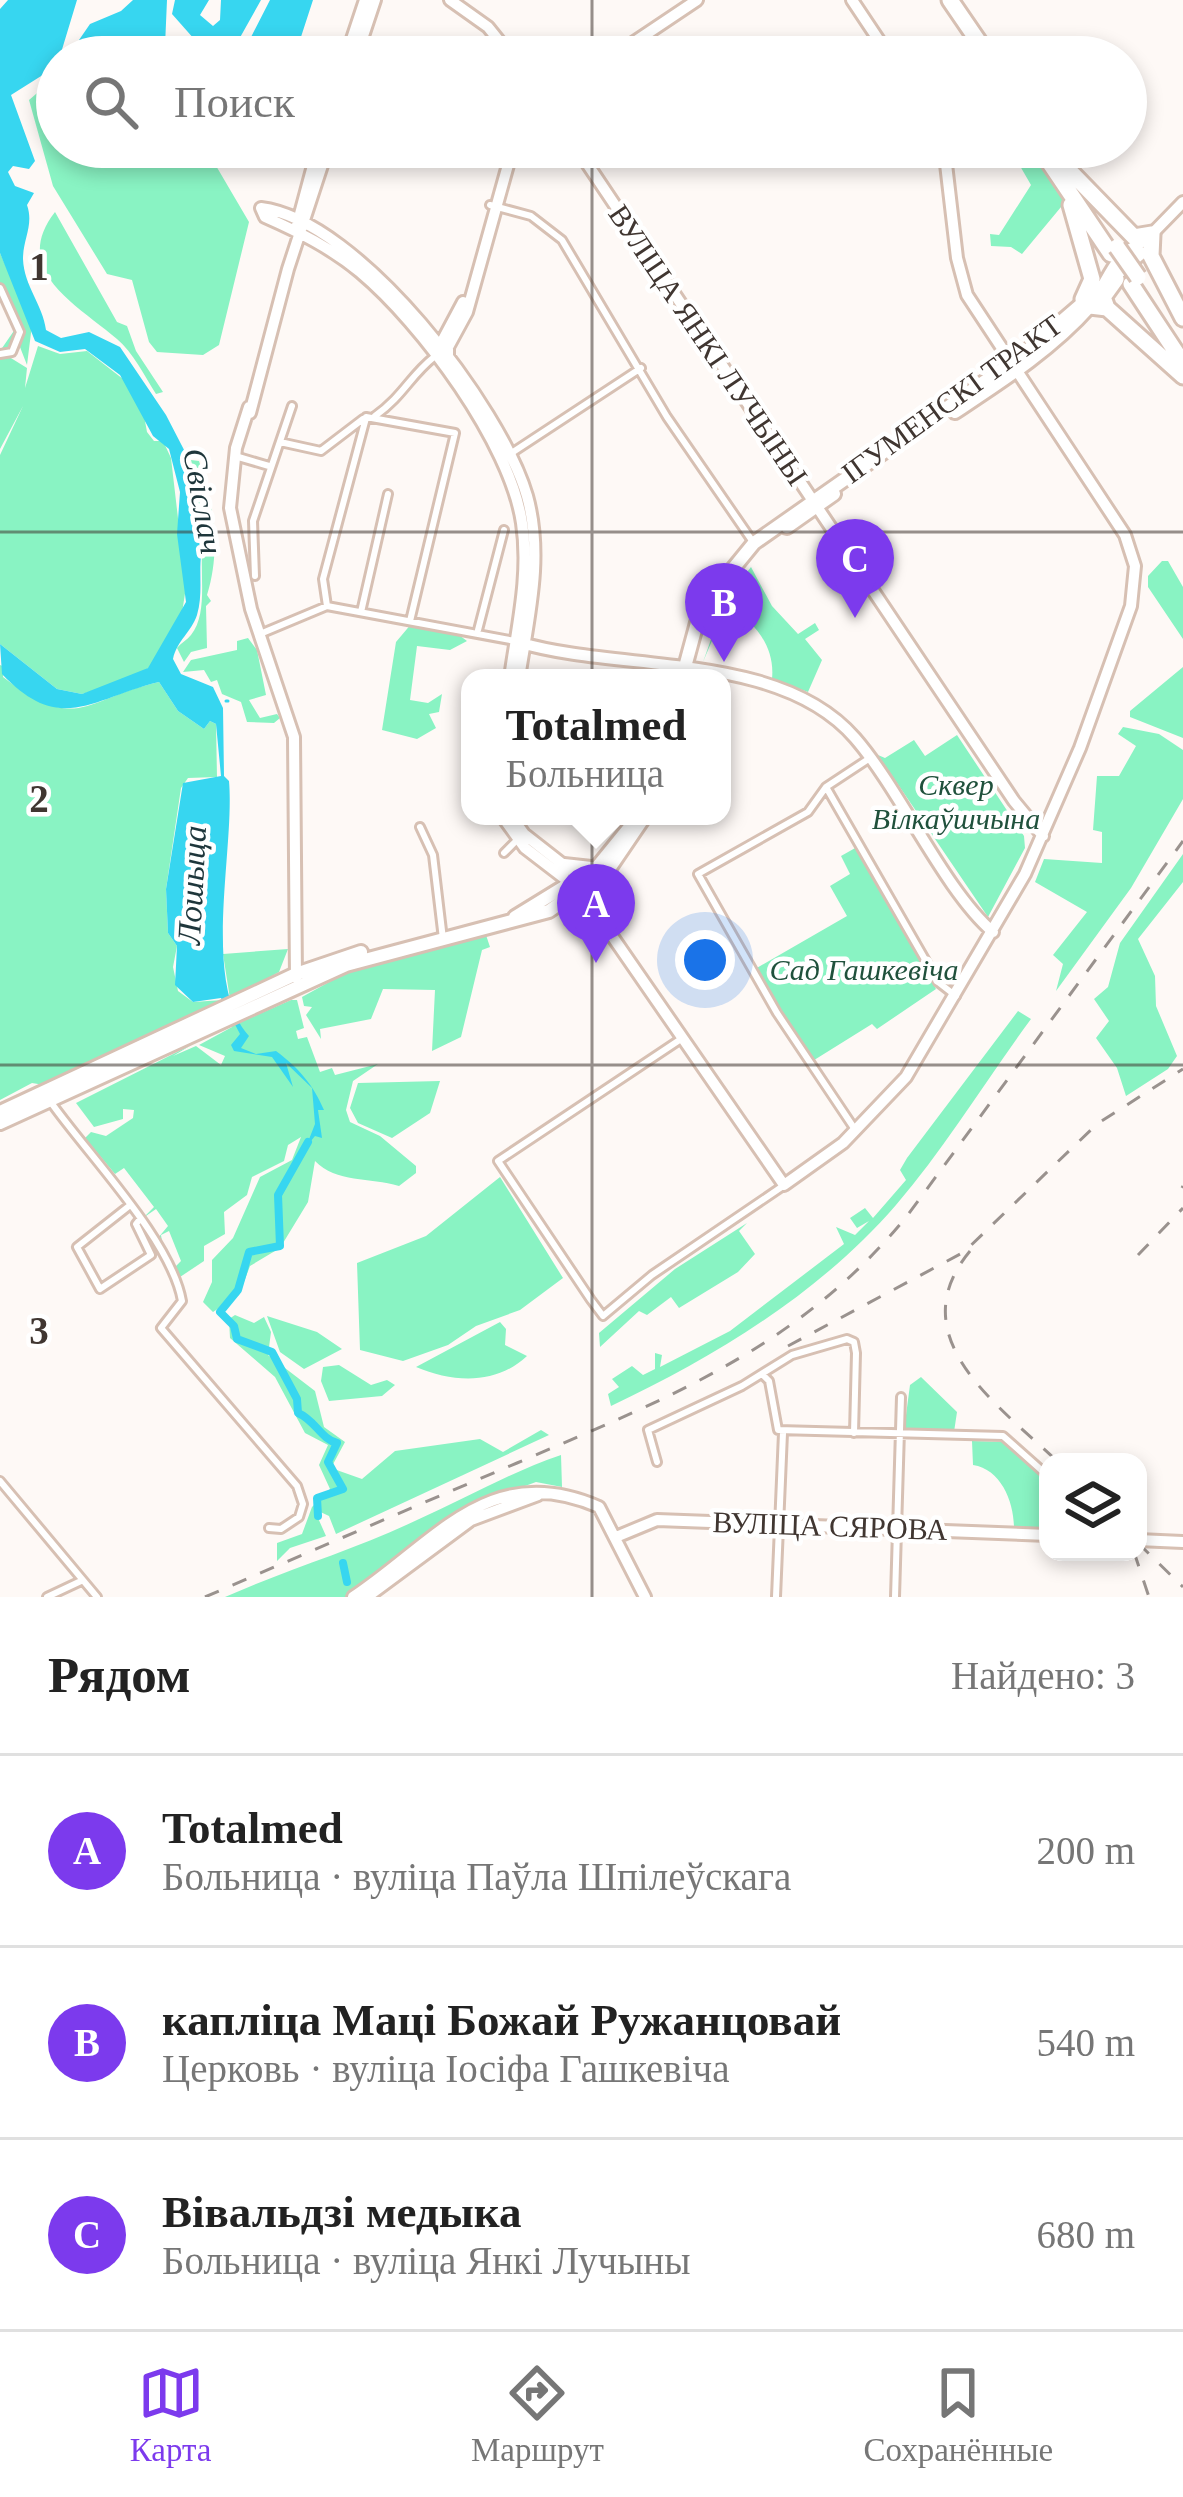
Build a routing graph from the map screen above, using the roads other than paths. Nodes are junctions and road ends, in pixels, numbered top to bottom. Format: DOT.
graph roads {
  1 [pos="365,0"];
  2 [pos="375,0"];
  3 [pos="464,0"];
  4 [pos="697,0"];
  5 [pos="852,0"];
  6 [pos="940,0"];
  7 [pos="950,0"];
  8 [pos="447,6"];
  9 [pos="353,36"];
  10 [pos="363,36"];
  11 [pos="495,36"];
  12 [pos="501,36"];
  13 [pos="643,36"];
  14 [pos="876,36"];
  15 [pos="965,36"];
  16 [pos="975,36"];
  17 [pos="313,168"];
  18 [pos="321,168"];
  19 [pos="503,168"];
  20 [pos="589,168"];
  21 [pos="947,168"];
  22 [pos="1053,168"];
  23 [pos="1068,168"];
  24 [pos="1065,185"];
  25 [pos="1183,202"];
  26 [pos="493,206"];
  27 [pos="300,226"];
  28 [pos="1135,247"];
  29 [pos="1114,281"];
  30 [pos="0,288"];
  31 [pos="1093,304"];
  32 [pos="1154,311"];
  33 [pos="1183,318"];
  34 [pos="1183,346"];
  35 [pos="437,352"];
  36 [pos="0,354"];
  37 [pos="450,361"];
  38 [pos="1183,363"];
  39 [pos="641,368"];
  40 [pos="1012,368"];
  41 [pos="1183,376"];
  42 [pos="292,406"];
  43 [pos="370,417"];
  44 [pos="279,441"];
  45 [pos="510,454"];
  46 [pos="237,456"];
  47 [pos="269,466"];
  48 [pos="388,494"];
  49 [pos="814,503"];
  50 [pos="504,530"];
  51 [pos="754,543"];
  52 [pos="255,577"];
  53 [pos="327,606"];
  54 [pos="361,612"];
  55 [pos="410,621"];
  56 [pos="478,630"];
  57 [pos="262,634"];
  58 [pos="521,641"];
  59 [pos="516,669"];
  60 [pos="667,669"];
  61 [pos="687,669"];
  62 [pos="687,669"];
  63 [pos="731,683"];
  64 [pos="871,758"];
  65 [pos="826,787"];
  66 [pos="508,825"];
  67 [pos="518,825"];
  68 [pos="634,825"];
  69 [pos="420,827"];
  70 [pos="1043,836"];
  71 [pos="517,840"];
  72 [pos="505,853"];
  73 [pos="562,869"];
  74 [pos="600,871"];
  75 [pos="581,885"];
  76 [pos="560,894"];
  77 [pos="599,904"];
  78 [pos="993,932"];
  79 [pos="442,938"];
  80 [pos="632,959"];
  81 [pos="296,981"];
  82 [pos="957,996"];
  83 [pos="684,1037"];
  84 [pos="47,1097"];
  85 [pos="0,1112"];
  86 [pos="0,1123"];
  87 [pos="856,1131"];
  88 [pos="784,1185"];
  89 [pos="129,1206"];
  90 [pos="140,1219"];
  91 [pos="762,1374"];
  92 [pos="901,1397"];
  93 [pos="780,1430"];
  94 [pos="854,1433"];
  95 [pos="899,1434"];
  96 [pos="657,1462"];
  97 [pos="1039,1468"];
  98 [pos="0,1480"];
  99 [pos="577,1498"];
  100 [pos="781,1523"];
  101 [pos="268,1528"];
  102 [pos="897,1528"];
  103 [pos="1039,1535"];
  104 [pos="618,1536"];
  105 [pos="1147,1540"];
  106 [pos="1183,1542"];
  107 [pos="83,1580"];
  108 [pos="46,1597"];
  109 [pos="97,1597"];
  110 [pos="353,1597"];
  111 [pos="367,1597"];
  112 [pos="645,1597"];
  113 [pos="776,1597"];
  114 [pos="895,1597"];
  1 -- 9 [label="street"];
  2 -- 10 [label="street"];
  3 -- 12 [label="street"];
  4 -- 13 [label="street"];
  5 -- 14 [label="street"];
  6 -- 15 [label="highway"];
  7 -- 16 [label="highway"];
  8 -- 11 [label="street"];
  17 -- 27 [label="street"];
  18 -- 27 [label="street"];
  19 -- 26 [label="street"];
  20 -- 49 [label="street, ВУЛІЦА ЯНКІ ЛУЧЫНЫ"];
  21 -- 40 [label="street"];
  22 -- 24 [label="highway"];
  23 -- 28 [label="highway"];
  24 -- 28 [label="highway"];
  24 -- 29 [label="highway"];
  25 -- 28 [label="street"];
  26 -- 35 [label="street"];
  26 -- 37 [label="street"];
  26 -- 39 [label="street"];
  27 -- 35 [label="street"];
  27 -- 46 [label="street"];
  28 -- 29 [label="highway"];
  28 -- 29 [label="main road"];
  28 -- 33 [label="highway"];
  29 -- 31 [label="highway"];
  29 -- 31 [label="highway"];
  29 -- 32 [label="highway"];
  30 -- 36 [label="street"];
  31 -- 40 [label="main road, ІГУМЕНСКІ ТРАКТ"];
  31 -- 41 [label="highway"];
  32 -- 34 [label="highway"];
  32 -- 38 [label="highway"];
  35 -- 37 [label="street"];
  35 -- 43 [label="street"];
  35 -- 58 [label="street"];
  37 -- 45 [label="street"];
  39 -- 45 [label="street"];
  39 -- 51 [label="street"];
  40 -- 49 [label="main road, ІГУМЕНСКІ ТРАКТ"];
  40 -- 70 [label="street"];
  42 -- 44 [label="street"];
  43 -- 44 [label="street"];
  43 -- 53 [label="street"];
  43 -- 55 [label="street"];
  44 -- 47 [label="street"];
  45 -- 58 [label="street"];
  46 -- 47 [label="street"];
  46 -- 57 [label="street"];
  47 -- 52 [label="street"];
  48 -- 54 [label="street"];
  49 -- 51 [label="main road, ІГУМЕНСКІ ТРАКТ"];
  49 -- 61 [label="main road, ІГУМЕНСКІ ТРАКТ"];
  49 -- 70 [label="street, ВУЛІЦА ЯНКІ ЛУЧЫНЫ"];
  50 -- 56 [label="street"];
  51 -- 62 [label="main road, ІГУМЕНСКІ ТРАКТ"];
  53 -- 54 [label="street"];
  53 -- 57 [label="street"];
  54 -- 55 [label="street"];
  55 -- 56 [label="street"];
  56 -- 58 [label="street"];
  57 -- 81 [label="street"];
  58 -- 59 [label="street"];
  58 -- 60 [label="street"];
  63 -- 64 [label="street"];
  64 -- 65 [label="street"];
  64 -- 78 [label="street"];
  65 -- 82 [label="street"];
  65 -- 87 [label="street"];
  66 -- 71 [label="street"];
  67 -- 73 [label="street"];
  68 -- 74 [label="main road"];
  69 -- 79 [label="street"];
  70 -- 78 [label="street"];
  71 -- 72 [label="street"];
  71 -- 73 [label="street"];
  73 -- 74 [label="main road"];
  73 -- 75 [label="street"];
  73 -- 76 [label="street"];
  74 -- 75 [label="main road"];
  74 -- 77 [label="street"];
  75 -- 76 [label="main road"];
  75 -- 77 [label="street"];
  75 -- 79 [label="main road"];
  75 -- 80 [label="street"];
  76 -- 79 [label="main road"];
  77 -- 80 [label="street"];
  78 -- 82 [label="street"];
  79 -- 81 [label="main road"];
  80 -- 83 [label="street"];
  81 -- 84 [label="main road"];
  82 -- 87 [label="street"];
  83 -- 88 [label="street"];
  83 -- 88 [label="street"];
  84 -- 85 [label="main road"];
  84 -- 86 [label="main road"];
  84 -- 89 [label="street"];
  87 -- 88 [label="street"];
  89 -- 90 [label="street"];
  89 -- 90 [label="street"];
  90 -- 101 [label="street"];
  91 -- 93 [label="street"];
  91 -- 94 [label="street"];
  91 -- 96 [label="street"];
  92 -- 95 [label="street"];
  93 -- 94 [label="street"];
  93 -- 100 [label="street"];
  94 -- 95 [label="street"];
  95 -- 97 [label="street"];
  95 -- 102 [label="street"];
  98 -- 107 [label="street"];
  99 -- 104 [label="street"];
  99 -- 110 [label="street"];
  99 -- 111 [label="street"];
  100 -- 102 [label="street, ВУЛІЦА СЯРОВА"];
  100 -- 104 [label="street, ВУЛІЦА СЯРОВА"];
  100 -- 113 [label="street"];
  102 -- 103 [label="street, ВУЛІЦА СЯРОВА"];
  102 -- 114 [label="street"];
  104 -- 112 [label="street"];
  105 -- 106 [label="street"];
  107 -- 108 [label="street"];
  107 -- 109 [label="street"];
}
